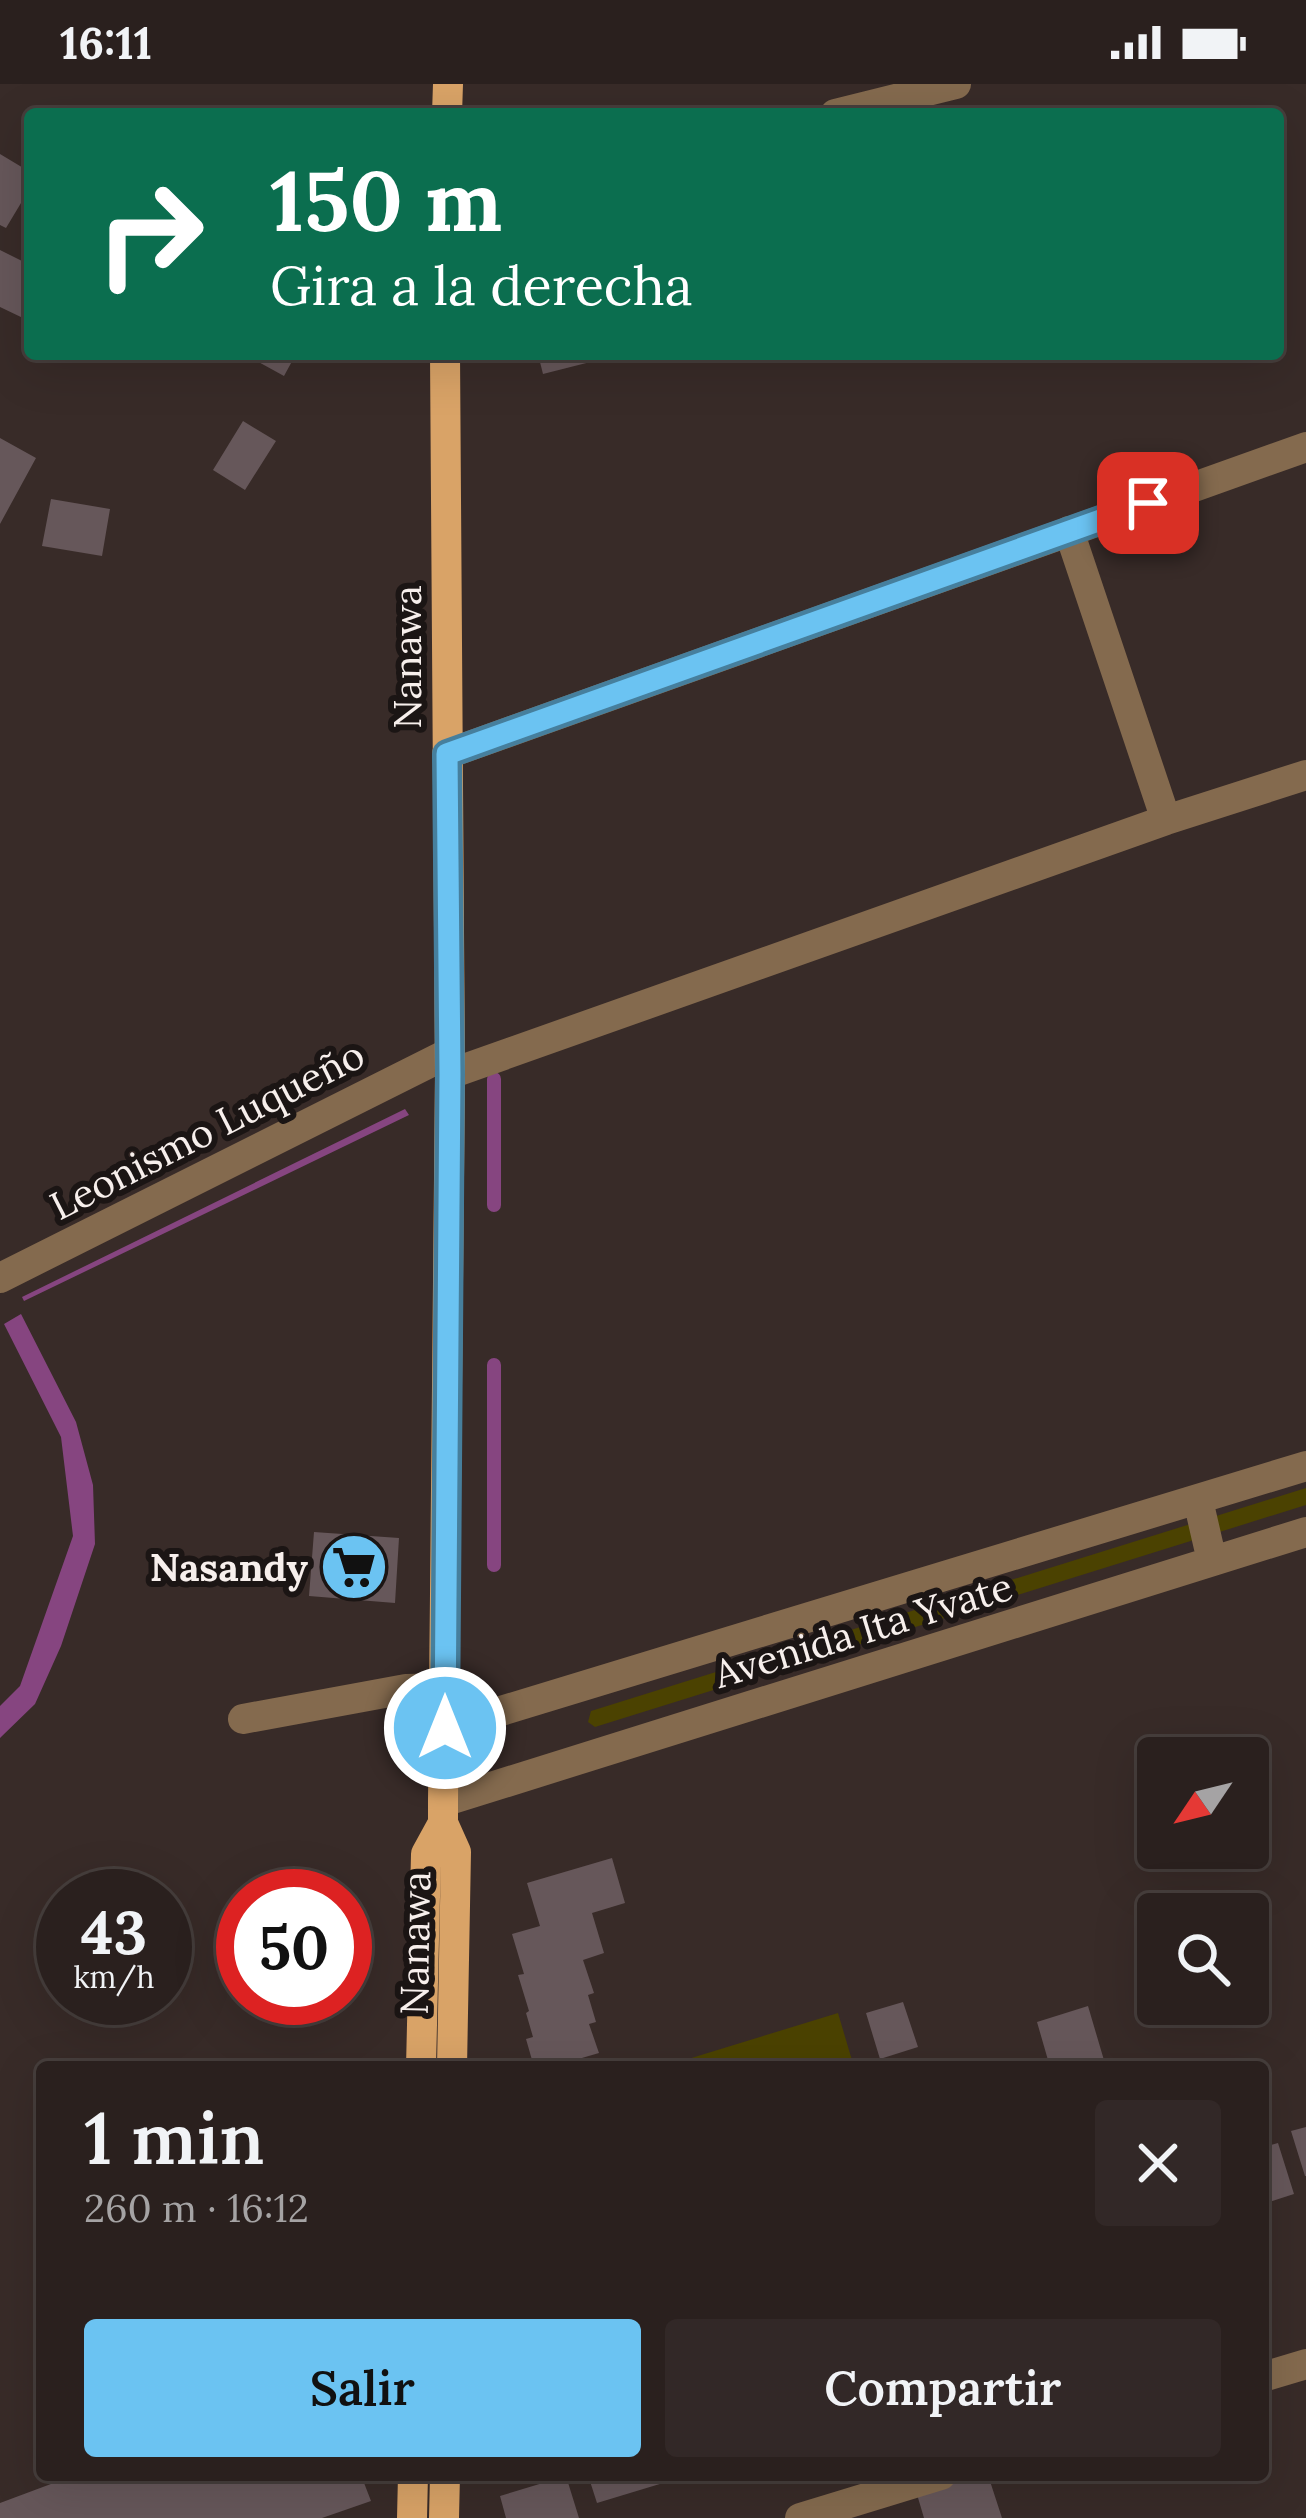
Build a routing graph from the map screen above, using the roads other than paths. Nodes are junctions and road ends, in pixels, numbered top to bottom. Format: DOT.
graph roads {
  1 [pos="956,84"];
  2 [pos="859,108"];
  3 [pos="445,360"];
  4 [pos="1306,447"];
  5 [pos="1069,532"];
  6 [pos="447,754"];
  7 [pos="1306,775"];
  8 [pos="1166,820"];
  9 [pos="449,1063"];
  10 [pos="0,1278"];
  11 [pos="1306,1466"];
  12 [pos="1198,1500"];
  13 [pos="1306,1532"];
  14 [pos="1212,1561"];
  15 [pos="445,1688"];
  16 [pos="243,1719"];
  17 [pos="445,1728"];
  18 [pos="443,1812"];
  19 [pos="422,2061"];
  20 [pos="452,2061"];
  21 [pos="1306,2364"];
  22 [pos="1269,2375"];
  23 [pos="413,2481"];
  24 [pos="445,2481"];
  25 [pos="921,2481"];
  26 [pos="412,2518"];
  27 [pos="444,2518"];
  28 [pos="800,2518"];
  1 -- 2 [label="street"];
  3 -- 6 [label="main road, Nanawa"];
  4 -- 5 [label="street"];
  5 -- 6 [label="street"];
  5 -- 8 [label="street"];
  6 -- 9 [label="main road, Nanawa"];
  7 -- 8 [label="street, Leonismo Luqueño"];
  8 -- 9 [label="street, Leonismo Luqueño"];
  9 -- 10 [label="street, Leonismo Luqueño"];
  9 -- 15 [label="main road, Nanawa"];
  11 -- 12 [label="street, Avenida Ita Yvate"];
  12 -- 14 [label="street"];
  12 -- 17 [label="street, Avenida Ita Yvate"];
  13 -- 14 [label="street, Avenida Ita Yvate"];
  14 -- 18 [label="street, Avenida Ita Yvate"];
  15 -- 16 [label="street"];
  15 -- 17 [label="main road, Nanawa"];
  17 -- 18 [label="main road, Nanawa"];
  18 -- 19 [label="main road, Nanawa"];
  18 -- 20 [label="main road, Nanawa"];
  21 -- 22 [label="street"];
  23 -- 26 [label="main road"];
  24 -- 27 [label="main road"];
  25 -- 28 [label="street"];
}
